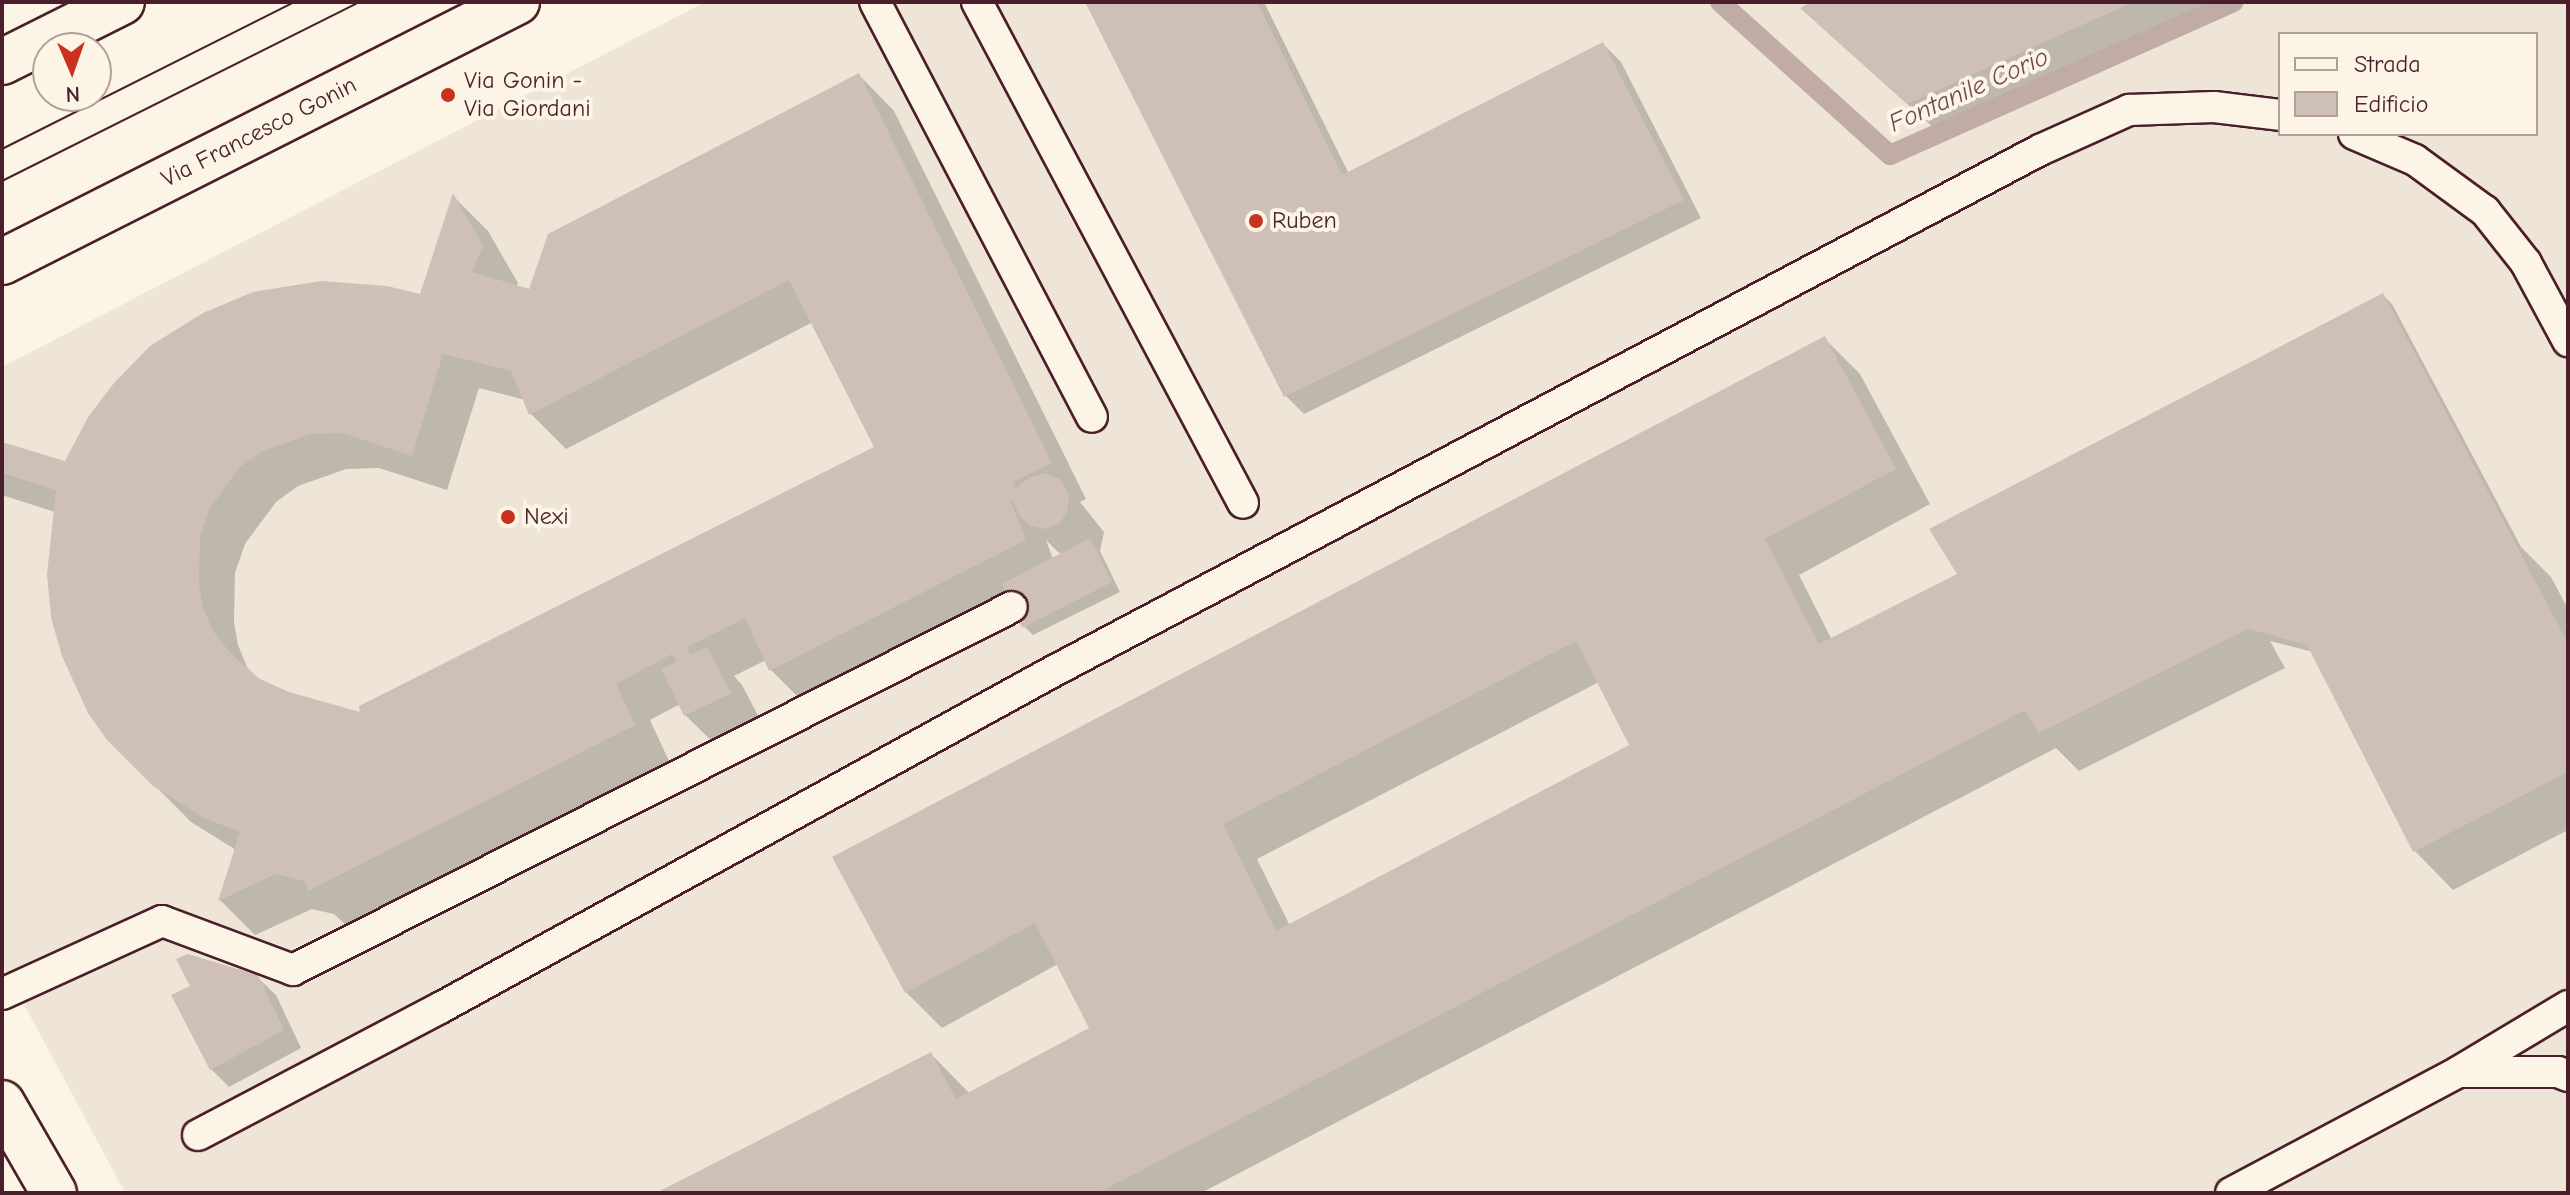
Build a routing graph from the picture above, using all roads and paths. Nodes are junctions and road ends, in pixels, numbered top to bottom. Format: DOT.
graph roads {
  1 [pos="122,2"];
  2 [pos="517,2"];
  3 [pos="875,2"];
  4 [pos="977,2"];
  5 [pos="2,62"];
  6 [pos="2278,115"];
  7 [pos="2359,136"];
  8 [pos="2,262"];
  9 [pos="2568,341"];
  10 [pos="1092,417"];
  11 [pos="1243,503"];
  12 [pos="1012,607"];
  13 [pos="2,994"];
  14 [pos="2568,1006"];
  15 [pos="2459,1072"];
  16 [pos="2568,1076"];
  17 [pos="2,1103"];
  18 [pos="198,1135"];
  19 [pos="54,1193"];
  20 [pos="2231,1193"];
  1 -- 5 [label="street"];
  2 -- 8 [label="street, Via Francesco Gonin"];
  3 -- 10 [label="lane"];
  4 -- 11 [label="lane"];
  6 -- 18 [label="lane"];
  7 -- 9 [label="lane"];
  12 -- 13 [label="lane"];
  14 -- 15 [label="lane"];
  15 -- 16 [label="lane"];
  15 -- 20 [label="lane"];
  17 -- 19 [label="street"];
}
